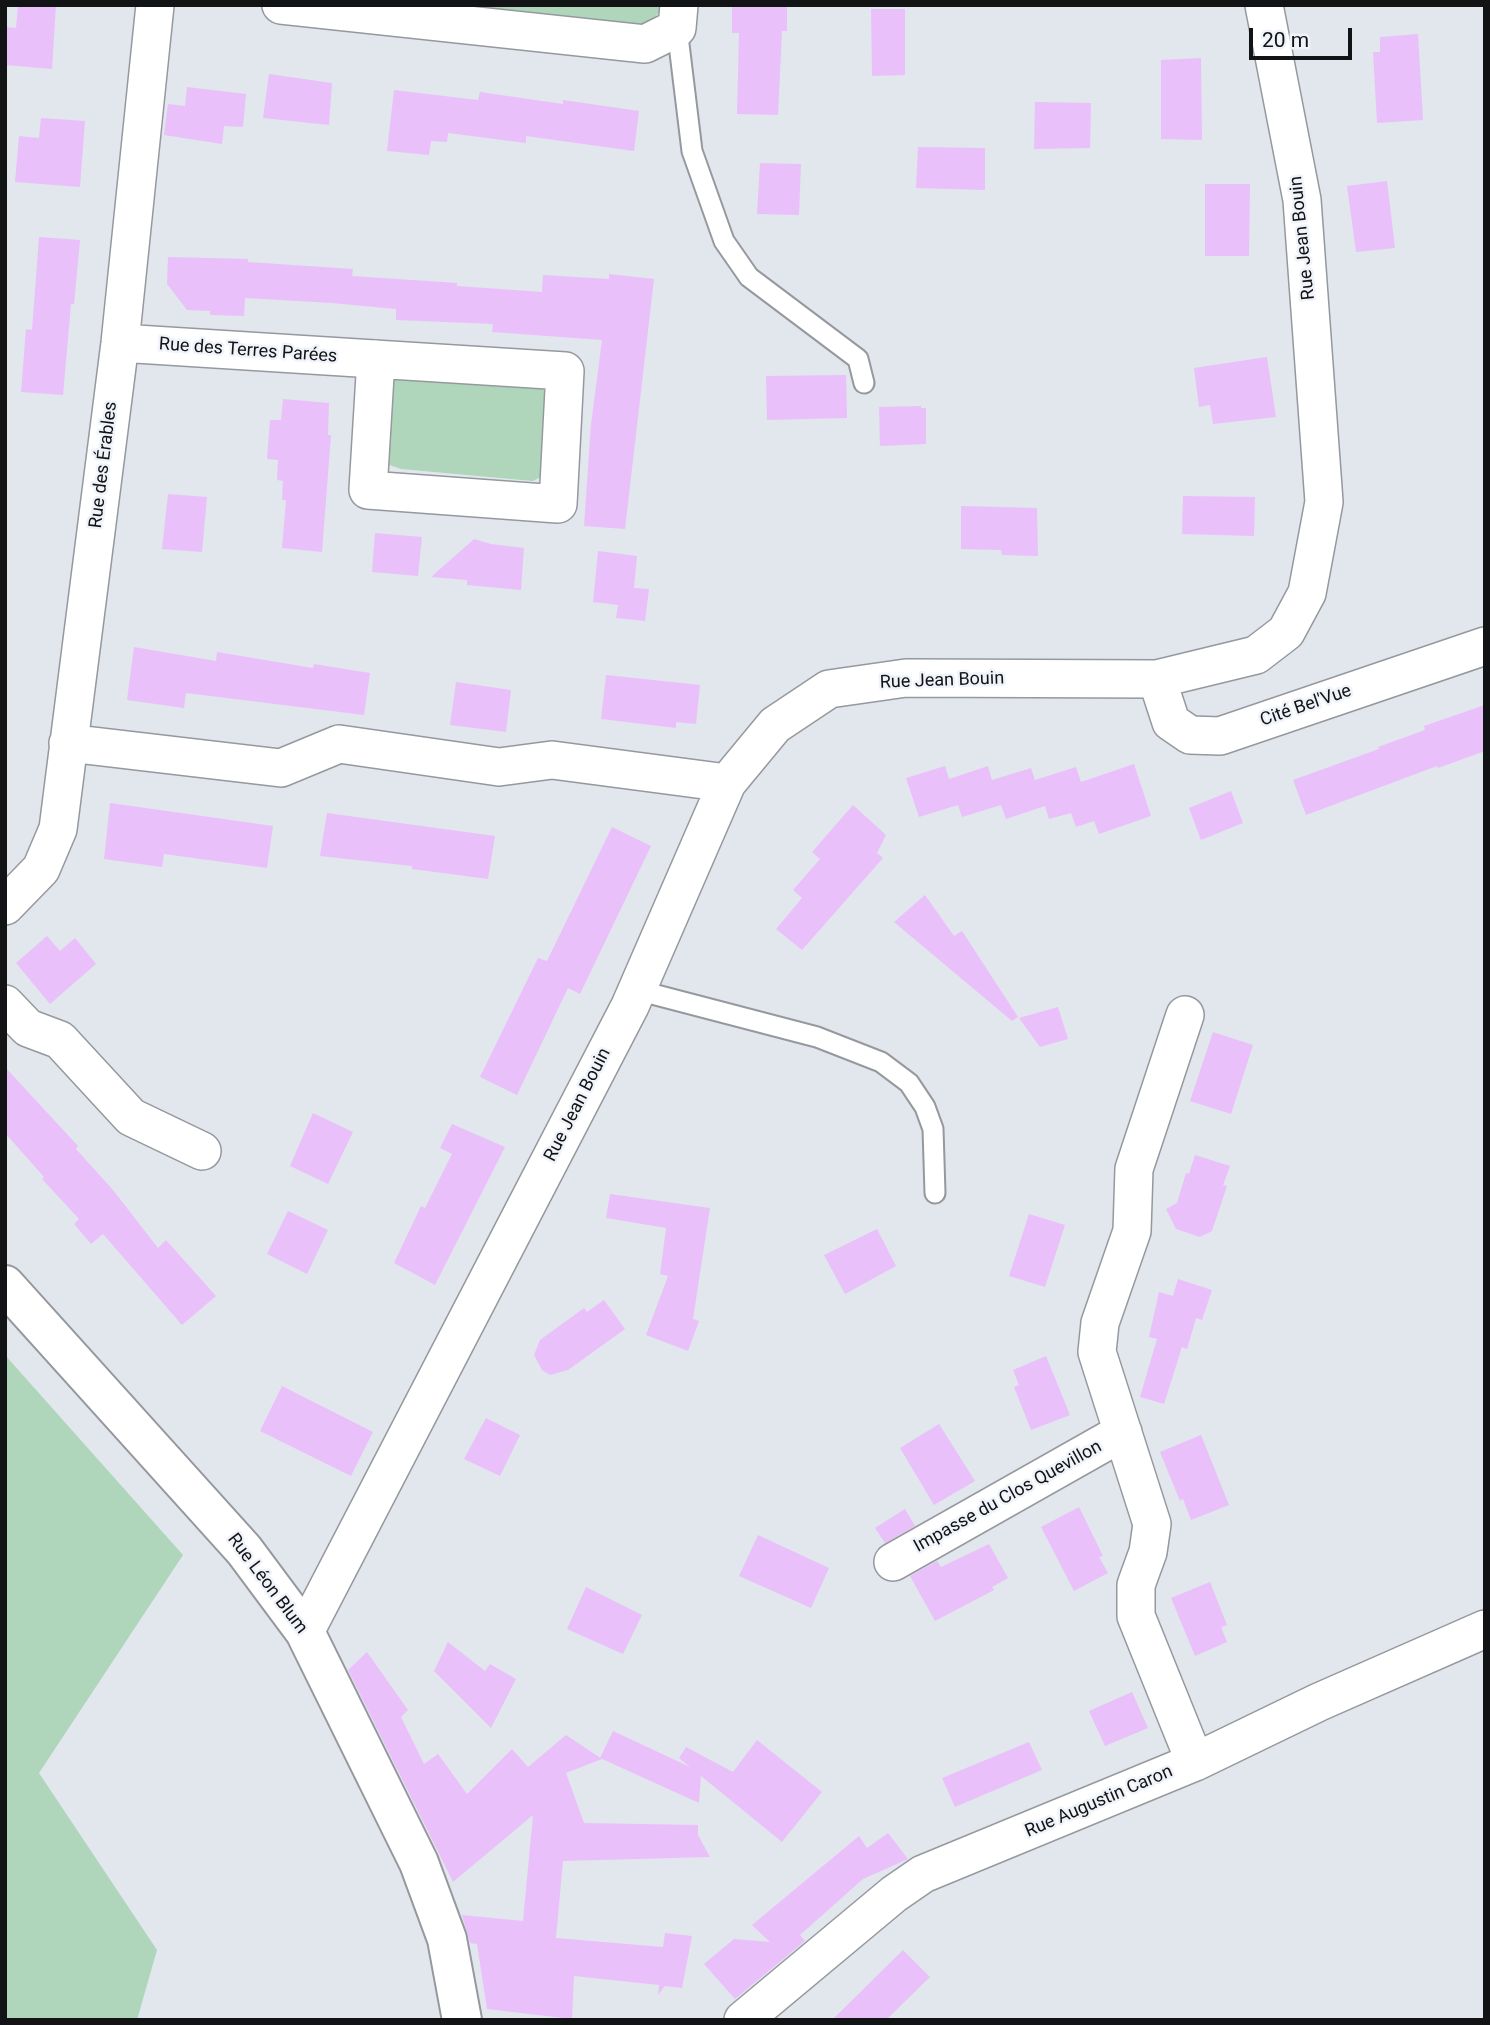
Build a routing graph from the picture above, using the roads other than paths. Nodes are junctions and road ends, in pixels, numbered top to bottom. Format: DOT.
graph roads {
  1 [pos="155,5"];
  2 [pos="281,5"];
  3 [pos="1264,5"];
  4 [pos="678,17"];
  5 [pos="120,343"];
  6 [pos="376,359"];
  7 [pos="864,383"];
  8 [pos="1485,646"];
  9 [pos="1157,679"];
  10 [pos="68,743"];
  11 [pos="727,783"];
  12 [pos="5,906"];
  13 [pos="637,990"];
  14 [pos="5,1004"];
  15 [pos="1185,1015"];
  16 [pos="202,1151"];
  17 [pos="935,1193"];
  18 [pos="5,1284"];
  19 [pos="1123,1432"];
  20 [pos="893,1562"];
  21 [pos="1485,1629"];
  22 [pos="305,1632"];
  23 [pos="1195,1762"];
  24 [pos="462,2020"];
  25 [pos="743,2020"];
  1 -- 5 [label="street, Rue des Érables"];
  2 -- 4 [label="street"];
  3 -- 9 [label="street, Rue Jean Bouin"];
  4 -- 7 [label="lane"];
  5 -- 6 [label="street, Rue des Terres Parées"];
  5 -- 10 [label="street, Rue des Érables"];
  6 -- 6 [label="street, Rue des Terres Parées"];
  8 -- 9 [label="street, Cité Bel'Vue"];
  9 -- 11 [label="street, Rue Jean Bouin"];
  10 -- 11 [label="street"];
  10 -- 12 [label="street, Rue des Érables"];
  11 -- 13 [label="street, Rue Jean Bouin"];
  13 -- 17 [label="lane"];
  13 -- 22 [label="street, Rue Jean Bouin"];
  14 -- 16 [label="street"];
  15 -- 19 [label="street"];
  18 -- 22 [label="street, Rue Léon Blum"];
  19 -- 20 [label="street, Impasse du Clos Quevillon"];
  19 -- 23 [label="street"];
  21 -- 23 [label="street, Rue Augustin Caron"];
  22 -- 24 [label="street, Rue Léon Blum"];
  23 -- 25 [label="street, Rue Augustin Caron"];
}
